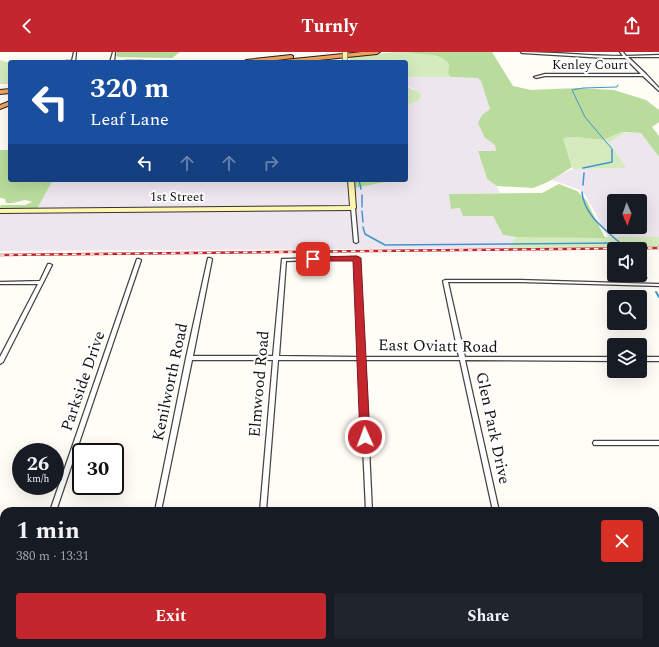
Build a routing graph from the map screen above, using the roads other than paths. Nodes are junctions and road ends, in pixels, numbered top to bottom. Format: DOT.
graph roads {
  1 [pos="338,52"];
  2 [pos="377,52"];
  3 [pos="522,52"];
  4 [pos="621,52"];
  5 [pos="659,56"];
  6 [pos="627,57"];
  7 [pos="264,60"];
  8 [pos="303,60"];
  9 [pos="645,75"];
  10 [pos="536,77"];
  11 [pos="659,90"];
  12 [pos="352,182"];
  13 [pos="353,208"];
  14 [pos="0,211"];
  15 [pos="356,242"];
  16 [pos="210,259"];
  17 [pos="139,260"];
  18 [pos="50,265"];
  19 [pos="0,282"];
  20 [pos="40,282"];
  21 [pos="659,285"];
  22 [pos="189,358"];
  23 [pos="276,358"];
  24 [pos="362,358"];
  25 [pos="607,359"];
  26 [pos="647,359"];
  27 [pos="659,359"];
  28 [pos="463,360"];
  29 [pos="0,362"];
  30 [pos="596,443"];
  31 [pos="659,443"];
  32 [pos="54,507"];
  33 [pos="159,507"];
  34 [pos="262,507"];
  35 [pos="369,507"];
  36 [pos="495,507"];
  1 -- 7 [label="highway"];
  2 -- 8 [label="highway"];
  3 -- 6 [label="street"];
  4 -- 6 [label="street"];
  5 -- 6 [label="street"];
  6 -- 9 [label="street"];
  9 -- 10 [label="street, Kenley Court"];
  9 -- 11 [label="street"];
  12 -- 13 [label="street"];
  13 -- 14 [label="street, 1st Street"];
  13 -- 15 [label="street"];
  16 -- 22 [label="street, Kenilworth Road"];
  17 -- 32 [label="street, Parkside Drive"];
  18 -- 20 [label="street"];
  19 -- 20 [label="street"];
  20 -- 29 [label="street"];
  21 -- 28 [label="street, Glen Park Drive"];
  22 -- 23 [label="street, East Oviatt Road"];
  22 -- 33 [label="street, Kenilworth Road"];
  23 -- 24 [label="street, East Oviatt Road"];
  23 -- 24 [label="street, Elmwood Road"];
  23 -- 34 [label="street, Elmwood Road"];
  24 -- 28 [label="street, East Oviatt Road"];
  24 -- 35 [label="street"];
  25 -- 28 [label="street, East Oviatt Road"];
  26 -- 27 [label="street"];
  28 -- 36 [label="street, Glen Park Drive"];
  30 -- 31 [label="street"];
}
